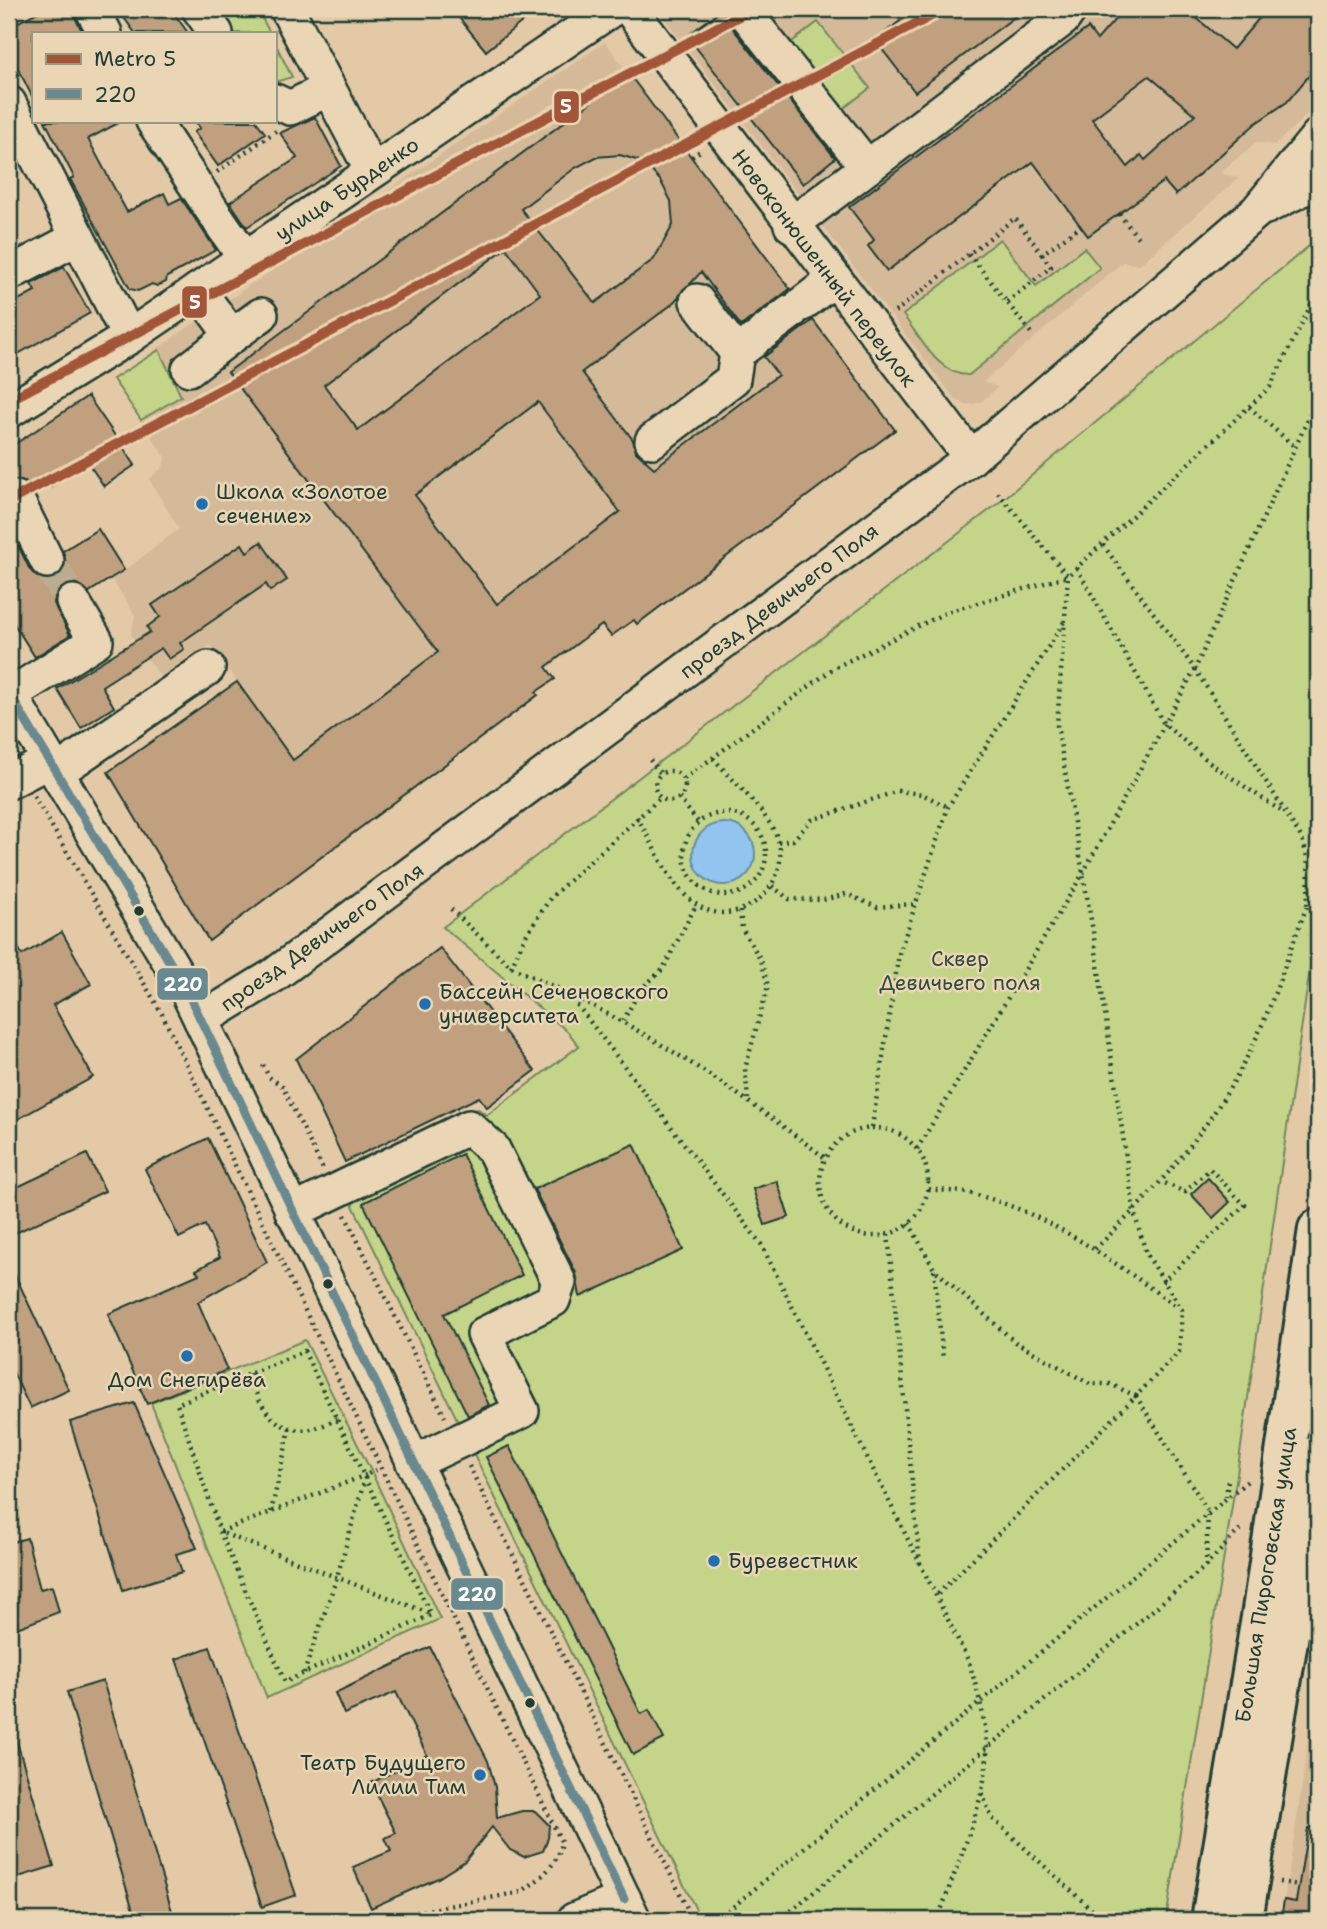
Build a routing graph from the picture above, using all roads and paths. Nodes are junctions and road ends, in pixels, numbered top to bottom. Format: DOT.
graph roads {
  1 [pos="92,9"];
  2 [pos="199,9"];
  3 [pos="287,9"];
  4 [pos="612,9"];
  5 [pos="630,9"];
  6 [pos="742,9"];
  7 [pos="1070,9"];
  8 [pos="104,32"];
  9 [pos="215,32"];
  10 [pos="328,89"];
  11 [pos="9,103"];
  12 [pos="282,105"];
  13 [pos="154,122"];
  14 [pos="1318,136"];
  15 [pos="700,151"];
  16 [pos="692,158"];
  17 [pos="867,167"];
  18 [pos="372,171"];
  19 [pos="1318,181"];
  20 [pos="210,207"];
  21 [pos="1257,211"];
  22 [pos="1119,214"];
  23 [pos="791,225"];
  24 [pos="1081,226"];
  25 [pos="78,238"];
  26 [pos="1139,239"];
  27 [pos="969,254"];
  28 [pos="1042,254"];
  29 [pos="245,258"];
  30 [pos="9,274"];
  31 [pos="833,280"];
  32 [pos="198,290"];
  33 [pos="1318,290"];
  34 [pos="697,301"];
  35 [pos="1007,302"];
  36 [pos="1312,303"];
  37 [pos="1318,307"];
  38 [pos="895,312"];
  39 [pos="261,315"];
  40 [pos="1031,332"];
  41 [pos="232,336"];
  42 [pos="129,337"];
  43 [pos="751,343"];
  44 [pos="188,369"];
  45 [pos="1318,397"];
  46 [pos="1249,407"];
  47 [pos="9,411"];
  48 [pos="652,441"];
  49 [pos="1294,446"];
  50 [pos="971,458"];
  51 [pos="998,493"];
  52 [pos="16,498"];
  53 [pos="1102,545"];
  54 [pos="47,561"];
  55 [pos="1077,568"];
  56 [pos="1068,576"];
  57 [pos="73,602"];
  58 [pos="1064,621"];
  59 [pos="208,668"];
  60 [pos="1195,669"];
  61 [pos="9,694"];
  62 [pos="1164,724"];
  63 [pos="713,758"];
  64 [pos="650,760"];
  65 [pos="660,774"];
  66 [pos="36,776"];
  67 [pos="684,779"];
  68 [pos="660,798"];
  69 [pos="679,798"];
  70 [pos="948,807"];
  71 [pos="1284,814"];
  72 [pos="637,817"];
  73 [pos="698,822"];
  74 [pos="778,842"];
  75 [pos="1082,875"];
  76 [pos="772,886"];
  77 [pos="913,904"];
  78 [pos="696,905"];
  79 [pos="1307,906"];
  80 [pos="1318,908"];
  81 [pos="451,909"];
  82 [pos="740,911"];
  83 [pos="511,967"];
  84 [pos="568,993"];
  85 [pos="201,1020"];
  86 [pos="623,1021"];
  87 [pos="263,1065"];
  88 [pos="748,1099"];
  89 [pos="872,1127"];
  90 [pos="917,1149"];
  91 [pos="824,1158"];
  92 [pos="1163,1182"];
  93 [pos="929,1189"];
  94 [pos="334,1192"];
  95 [pos="292,1212"];
  96 [pos="1134,1212"];
  97 [pos="909,1223"];
  98 [pos="888,1234"];
  99 [pos="1317,1246"];
  100 [pos="1095,1249"];
  101 [pos="934,1269"];
  102 [pos="1162,1282"];
  103 [pos="1182,1310"];
  104 [pos="943,1359"];
  105 [pos="250,1373"];
  106 [pos="1136,1396"];
  107 [pos="337,1418"];
  108 [pos="290,1428"];
  109 [pos="457,1442"];
  110 [pos="1318,1454"];
  111 [pos="413,1463"];
  112 [pos="380,1468"];
  113 [pos="366,1475"];
  114 [pos="1228,1480"];
  115 [pos="1290,1495"];
  116 [pos="1226,1497"];
  117 [pos="1208,1511"];
  118 [pos="270,1513"];
  119 [pos="1245,1524"];
  120 [pos="220,1532"];
  121 [pos="1206,1566"];
  122 [pos="920,1569"];
  123 [pos="337,1577"];
  124 [pos="935,1597"];
  125 [pos="431,1615"];
  126 [pos="304,1674"];
  127 [pos="980,1701"];
  128 [pos="988,1749"];
  129 [pos="982,1792"];
  130 [pos="1274,1881"];
  131 [pos="1298,1885"];
  132 [pos="629,1909"];
  133 [pos="375,1920"];
  134 [pos="574,1920"];
  135 [pos="693,1920"];
  136 [pos="717,1920"];
  137 [pos="780,1920"];
  138 [pos="938,1920"];
  139 [pos="1103,1920"];
  140 [pos="1211,1920"];
  141 [pos="1243,1920"];
  1 -- 8 [label="street"];
  2 -- 9 [label="street"];
  3 -- 10 [label="street"];
  4 -- 18 [label="street, улица Бурденко"];
  5 -- 23 [label="street, Новоконюшенный переулок"];
  6 -- 17 [label="street"];
  7 -- 17 [label="street"];
  10 -- 12 [label="street"];
  10 -- 18 [label="street"];
  11 -- 25 [label="street"];
  12 -- 20 [label="path"];
  13 -- 20 [label="street"];
  14 -- 21 [label="street, проезд Девичьего Поля"];
  15 -- 16 [label="path"];
  17 -- 23 [label="street"];
  18 -- 29 [label="street, улица Бурденко"];
  19 -- 21 [label="street"];
  20 -- 29 [label="street"];
  21 -- 50 [label="street, проезд Девичьего Поля"];
  22 -- 26 [label="path"];
  23 -- 31 [label="street, Новоконюшенный переулок"];
  24 -- 28 [label="path"];
  25 -- 30 [label="street"];
  25 -- 42 [label="street"];
  27 -- 28 [label="path"];
  27 -- 35 [label="path"];
  27 -- 38 [label="path"];
  28 -- 35 [label="path"];
  29 -- 32 [label="street, улица Бурденко"];
  31 -- 43 [label="street"];
  31 -- 50 [label="street, Новоконюшенный переулок"];
  32 -- 41 [label="street"];
  32 -- 42 [label="street, улица Бурденко"];
  33 -- 36 [label="path"];
  34 -- 43 [label="street"];
  35 -- 40 [label="path"];
  36 -- 37 [label="path"];
  36 -- 46 [label="path"];
  39 -- 41 [label="street"];
  41 -- 44 [label="street"];
  42 -- 47 [label="street, улица Бурденко"];
  43 -- 48 [label="street"];
  45 -- 49 [label="path"];
  46 -- 49 [label="path"];
  46 -- 53 [label="path"];
  49 -- 60 [label="path"];
  50 -- 85 [label="street, проезд Девичьего Поля"];
  51 -- 56 [label="path"];
  52 -- 54 [label="street"];
  53 -- 55 [label="path"];
  53 -- 60 [label="path"];
  55 -- 56 [label="path"];
  55 -- 62 [label="path"];
  56 -- 58 [label="path"];
  56 -- 63 [label="path"];
  57 -- 61 [label="street"];
  58 -- 70 [label="path"];
  58 -- 75 [label="path"];
  59 -- 66 [label="street"];
  60 -- 62 [label="path"];
  60 -- 71 [label="path"];
  61 -- 66 [label="street"];
  62 -- 71 [label="path"];
  62 -- 75 [label="path"];
  63 -- 67 [label="path"];
  63 -- 74 [label="path"];
  64 -- 65 [label="path"];
  65 -- 67 [label="path"];
  65 -- 68 [label="path"];
  66 -- 85 [label="street"];
  66 -- 112 [label="path"];
  67 -- 69 [label="path"];
  68 -- 69 [label="path"];
  68 -- 72 [label="path"];
  69 -- 73 [label="path"];
  70 -- 74 [label="path"];
  70 -- 77 [label="path"];
  71 -- 79 [label="path"];
  72 -- 78 [label="path"];
  72 -- 83 [label="path"];
  73 -- 73 [label="path"];
  74 -- 76 [label="path"];
  75 -- 90 [label="path"];
  75 -- 96 [label="path"];
  76 -- 77 [label="path"];
  76 -- 82 [label="path"];
  77 -- 89 [label="path"];
  78 -- 82 [label="path"];
  78 -- 86 [label="path"];
  79 -- 80 [label="path"];
  79 -- 92 [label="path"];
  81 -- 83 [label="path"];
  82 -- 88 [label="path"];
  83 -- 84 [label="path"];
  84 -- 86 [label="path"];
  84 -- 122 [label="path"];
  85 -- 95 [label="street"];
  86 -- 88 [label="path"];
  87 -- 94 [label="path"];
  88 -- 91 [label="path"];
  89 -- 90 [label="path"];
  89 -- 91 [label="path"];
  90 -- 93 [label="path"];
  91 -- 98 [label="path"];
  92 -- 96 [label="path"];
  92 -- 102 [label="path"];
  93 -- 97 [label="path"];
  93 -- 100 [label="path"];
  94 -- 95 [label="street"];
  94 -- 109 [label="path"];
  94 -- 109 [label="street"];
  95 -- 111 [label="street"];
  96 -- 100 [label="path"];
  96 -- 102 [label="path"];
  97 -- 98 [label="path"];
  97 -- 101 [label="path"];
  98 -- 122 [label="path"];
  99 -- 115 [label="main road, Большая Пироговская улица"];
  100 -- 103 [label="path"];
  101 -- 104 [label="path"];
  101 -- 106 [label="path"];
  102 -- 103 [label="path"];
  103 -- 106 [label="path"];
  105 -- 107 [label="path"];
  105 -- 108 [label="path"];
  105 -- 120 [label="path"];
  106 -- 117 [label="path"];
  106 -- 124 [label="path"];
  107 -- 108 [label="path"];
  107 -- 113 [label="path"];
  108 -- 118 [label="path"];
  109 -- 111 [label="street"];
  109 -- 135 [label="path"];
  110 -- 115 [label="main road, Большая Пироговская улица"];
  111 -- 132 [label="street"];
  112 -- 113 [label="path"];
  112 -- 133 [label="path"];
  113 -- 118 [label="path"];
  113 -- 123 [label="path"];
  113 -- 125 [label="path"];
  114 -- 116 [label="path"];
  115 -- 116 [label="path"];
  115 -- 140 [label="main road, Большая Пироговская улица"];
  115 -- 141 [label="main road, Большая Пироговская улица"];
  116 -- 117 [label="path"];
  117 -- 121 [label="path"];
  117 -- 127 [label="path"];
  118 -- 120 [label="path"];
  119 -- 121 [label="path"];
  120 -- 123 [label="path"];
  120 -- 126 [label="path"];
  121 -- 128 [label="path"];
  122 -- 124 [label="path"];
  123 -- 125 [label="path"];
  123 -- 126 [label="path"];
  124 -- 127 [label="path"];
  125 -- 126 [label="path"];
  127 -- 128 [label="path"];
  127 -- 136 [label="path"];
  128 -- 129 [label="path"];
  128 -- 137 [label="path"];
  129 -- 138 [label="path"];
  129 -- 139 [label="path"];
  130 -- 131 [label="path"];
  132 -- 134 [label="street"];
}
